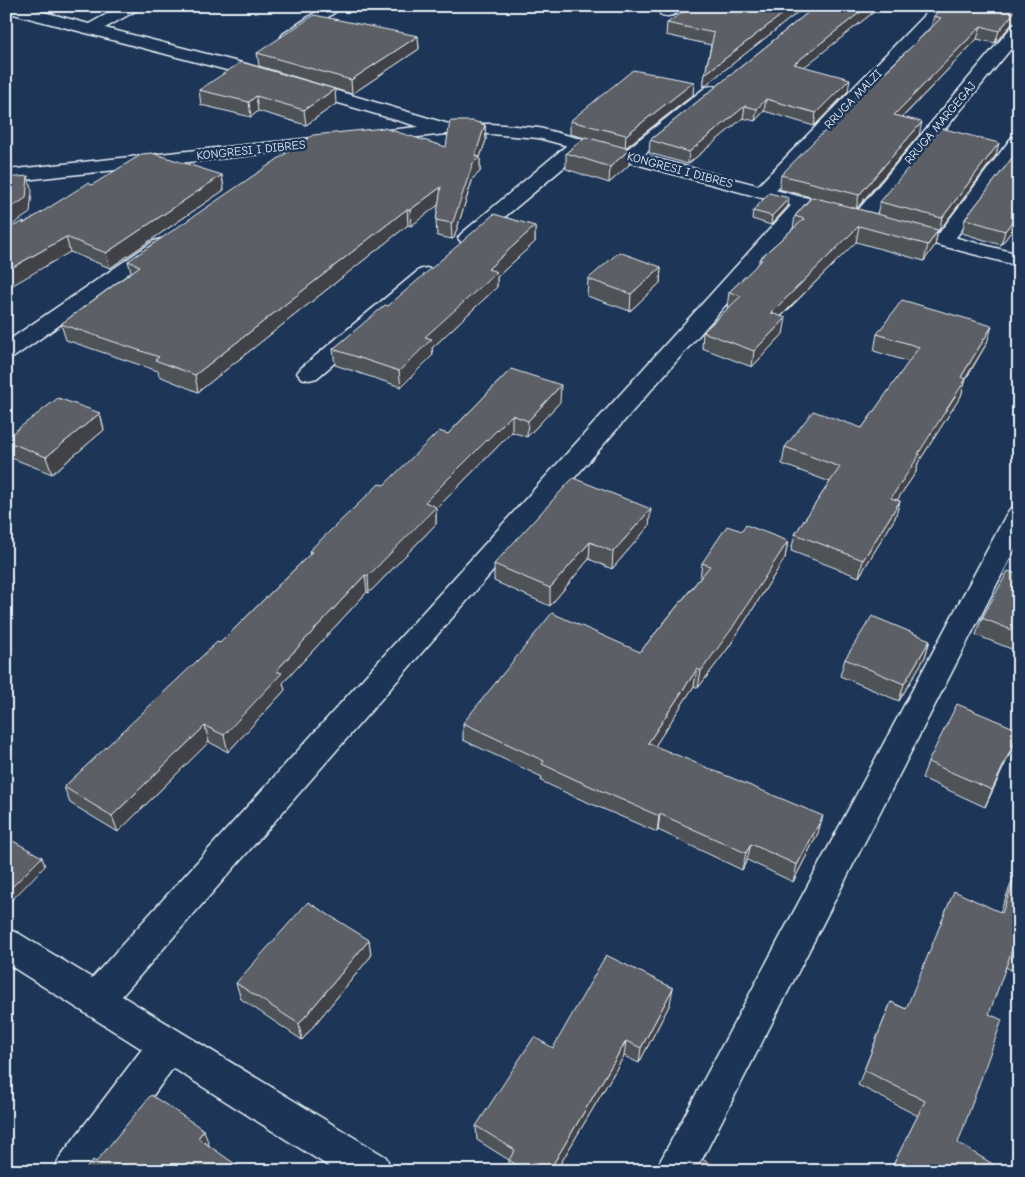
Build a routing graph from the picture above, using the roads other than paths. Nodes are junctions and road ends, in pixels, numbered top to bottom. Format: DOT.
graph roads {
  1 [pos="133,6"];
  2 [pos="336,6"];
  3 [pos="942,6"];
  4 [pos="6,7"];
  5 [pos="1019,28"];
  6 [pos="90,30"];
  7 [pos="272,48"];
  8 [pos="256,58"];
  9 [pos="240,68"];
  10 [pos="727,78"];
  11 [pos="446,129"];
  12 [pos="1019,141"];
  13 [pos="307,144"];
  14 [pos="580,144"];
  15 [pos="629,157"];
  16 [pos="128,164"];
  17 [pos="275,167"];
  18 [pos="6,176"];
  19 [pos="95,184"];
  20 [pos="763,192"];
  21 [pos="804,203"];
  22 [pos="861,218"];
  23 [pos="177,234"];
  24 [pos="944,240"];
  25 [pos="1019,260"];
  26 [pos="6,352"];
  27 [pos="309,373"];
  28 [pos="1019,515"];
  29 [pos="6,944"];
  30 [pos="96,999"];
  31 [pos="168,1044"];
  32 [pos="74,1171"];
  33 [pos="372,1171"];
  34 [pos="675,1171"];
  1 -- 6 [label="street"];
  2 -- 7 [label="street"];
  3 -- 20 [label="street, RRUGA MALZI"];
  4 -- 6 [label="street"];
  5 -- 22 [label="street, RRUGA MARGEGAJ"];
  6 -- 9 [label="street"];
  8 -- 9 [label="street"];
  9 -- 11 [label="street"];
  10 -- 15 [label="street"];
  11 -- 13 [label="street, KONGRESI I DIBRES"];
  11 -- 14 [label="street, KONGRESI I DIBRES"];
  12 -- 24 [label="street"];
  13 -- 16 [label="street, KONGRESI I DIBRES"];
  13 -- 17 [label="street"];
  14 -- 15 [label="street, KONGRESI I DIBRES"];
  14 -- 27 [label="street"];
  15 -- 20 [label="street, KONGRESI I DIBRES"];
  16 -- 18 [label="street, KONGRESI I DIBRES"];
  16 -- 19 [label="street"];
  20 -- 21 [label="street, KONGRESI I DIBRES"];
  21 -- 22 [label="street, KONGRESI I DIBRES"];
  21 -- 30 [label="street"];
  22 -- 24 [label="street, KONGRESI I DIBRES"];
  23 -- 26 [label="street"];
  24 -- 25 [label="street, KONGRESI I DIBRES"];
  28 -- 34 [label="street"];
  29 -- 30 [label="street"];
  30 -- 31 [label="street"];
  31 -- 32 [label="street"];
  31 -- 33 [label="street"];
}
